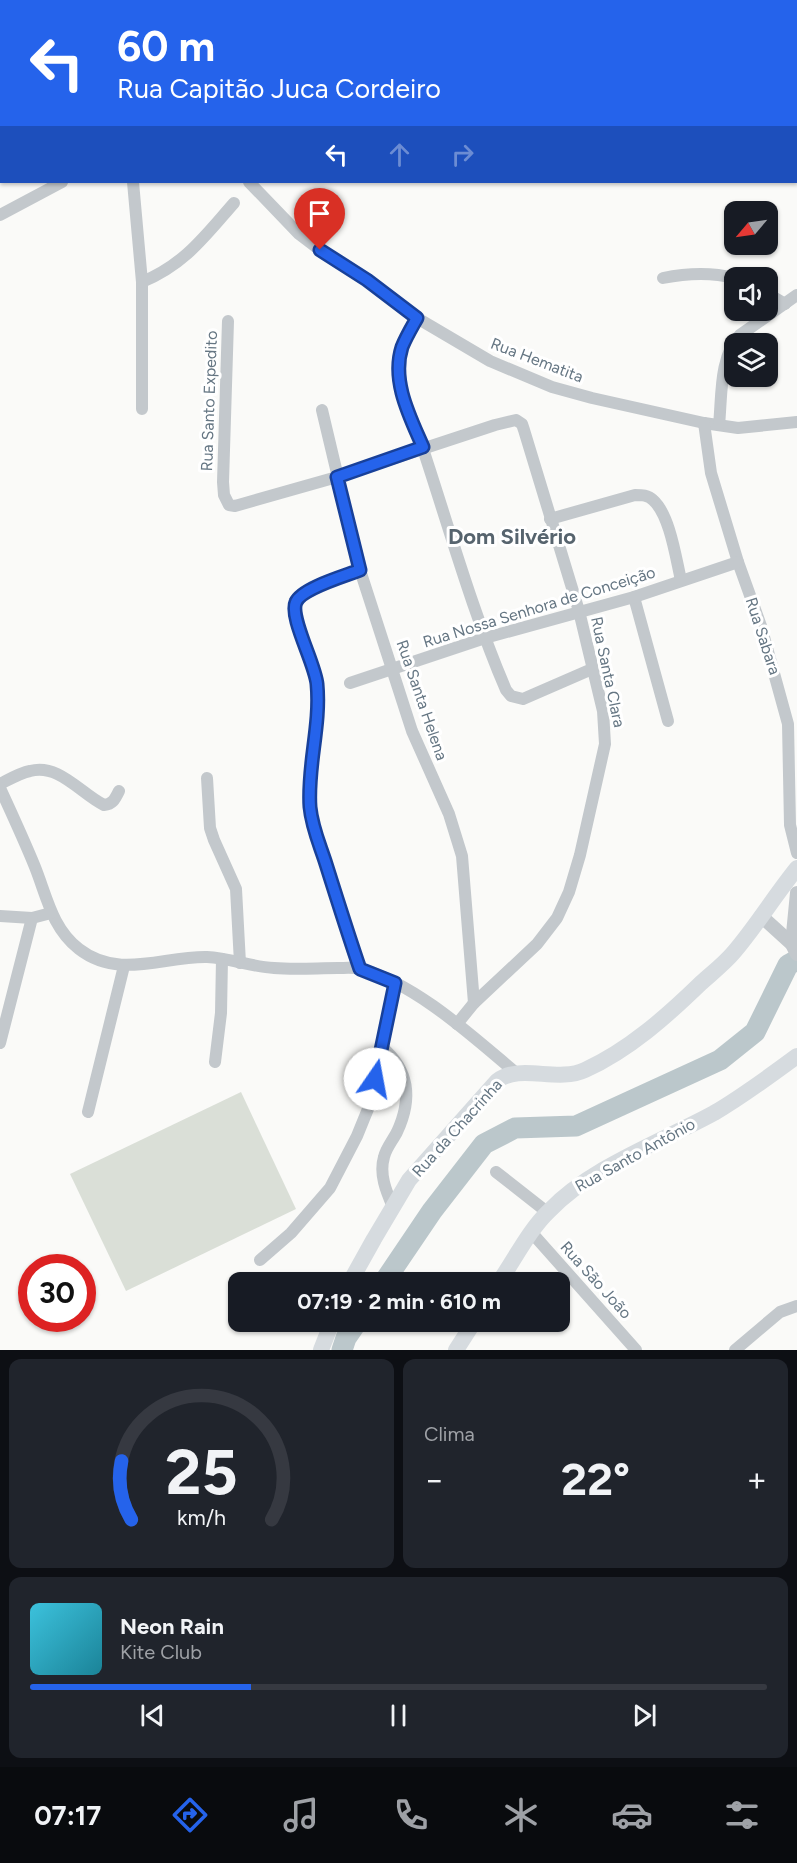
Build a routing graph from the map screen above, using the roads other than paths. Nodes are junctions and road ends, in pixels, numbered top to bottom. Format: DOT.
graph roads {
  1 [pos="60,183"];
  2 [pos="133,183"];
  3 [pos="250,183"];
  4 [pos="234,203"];
  5 [pos="0,215"];
  6 [pos="724,276"];
  7 [pos="663,278"];
  8 [pos="142,282"];
  9 [pos="797,295"];
  10 [pos="778,300"];
  11 [pos="785,304"];
  12 [pos="417,318"];
  13 [pos="228,321"];
  14 [pos="142,409"];
  15 [pos="322,410"];
  16 [pos="797,422"];
  17 [pos="704,423"];
  18 [pos="719,425"];
  19 [pos="423,447"];
  20 [pos="337,477"];
  21 [pos="550,519"];
  22 [pos="738,562"];
  23 [pos="360,570"];
  24 [pos="681,580"];
  25 [pos="634,597"];
  26 [pos="579,611"];
  27 [pos="485,639"];
  28 [pos="393,669"];
  29 [pos="592,669"];
  30 [pos="350,682"];
  31 [pos="668,721"];
  32 [pos="793,722"];
  33 [pos="207,778"];
  34 [pos="0,786"];
  35 [pos="118,791"];
  36 [pos="797,852"];
  37 [pos="797,868"];
  38 [pos="797,893"];
  39 [pos="51,914"];
  40 [pos="0,916"];
  41 [pos="761,916"];
  42 [pos="32,918"];
  43 [pos="794,949"];
  44 [pos="222,959"];
  45 [pos="240,963"];
  46 [pos="124,966"];
  47 [pos="360,969"];
  48 [pos="395,983"];
  49 [pos="474,1003"];
  50 [pos="457,1024"];
  51 [pos="0,1043"];
  52 [pos="382,1047"];
  53 [pos="797,1056"];
  54 [pos="215,1062"];
  55 [pos="515,1072"];
  56 [pos="88,1112"];
  57 [pos="496,1172"];
  58 [pos="393,1207"];
  59 [pos="547,1212"];
  60 [pos="532,1233"];
  61 [pos="260,1260"];
  62 [pos="356,1272"];
  63 [pos="507,1272"];
  64 [pos="797,1306"];
  65 [pos="328,1332"];
  66 [pos="468,1332"];
  67 [pos="321,1350"];
  68 [pos="456,1350"];
  69 [pos="636,1350"];
  70 [pos="735,1350"];
  1 -- 5 [label="street"];
  2 -- 8 [label="street"];
  3 -- 12 [label="street, Rua Hematita"];
  4 -- 8 [label="street"];
  6 -- 7 [label="street"];
  8 -- 14 [label="street"];
  9 -- 11 [label="street"];
  10 -- 11 [label="street"];
  11 -- 18 [label="street"];
  12 -- 17 [label="street, Rua Hematita"];
  12 -- 19 [label="street"];
  13 -- 20 [label="street, Rua Santo Expedito"];
  15 -- 20 [label="street, Rua Santa Helena"];
  16 -- 18 [label="street, Rua Hematita"];
  17 -- 18 [label="street, Rua Hematita"];
  17 -- 22 [label="street, Rua Sabara"];
  19 -- 20 [label="street"];
  19 -- 21 [label="street, Rua Santa Clara"];
  19 -- 27 [label="street"];
  20 -- 23 [label="street, Rua Santa Helena"];
  21 -- 24 [label="street"];
  21 -- 26 [label="street, Rua Santa Clara"];
  22 -- 24 [label="street, Rua Nossa Senhora de Conceição"];
  22 -- 32 [label="street, Rua Sabara"];
  23 -- 28 [label="street, Rua Santa Helena"];
  23 -- 47 [label="street"];
  24 -- 25 [label="street, Rua Nossa Senhora de Conceição"];
  25 -- 26 [label="street, Rua Nossa Senhora de Conceição"];
  25 -- 31 [label="street"];
  26 -- 27 [label="street, Rua Nossa Senhora de Conceição"];
  26 -- 29 [label="street, Rua Santa Clara"];
  27 -- 28 [label="street, Rua Nossa Senhora de Conceição"];
  27 -- 29 [label="street"];
  28 -- 30 [label="street, Rua Nossa Senhora de Conceição"];
  28 -- 49 [label="street, Rua Santa Helena"];
  29 -- 49 [label="street, Rua Santa Clara"];
  32 -- 36 [label="street, Rua Sabara"];
  33 -- 45 [label="street"];
  34 -- 35 [label="street"];
  34 -- 39 [label="street"];
  37 -- 41 [label="main road"];
  38 -- 43 [label="street"];
  39 -- 42 [label="street"];
  39 -- 46 [label="street"];
  40 -- 42 [label="street"];
  41 -- 43 [label="street"];
  41 -- 55 [label="main road, Rua da Chacrinha"];
  42 -- 51 [label="street"];
  44 -- 45 [label="street"];
  44 -- 46 [label="street"];
  44 -- 54 [label="street"];
  45 -- 47 [label="street"];
  46 -- 56 [label="street"];
  47 -- 48 [label="street"];
  48 -- 50 [label="street"];
  48 -- 52 [label="street"];
  49 -- 50 [label="street, Rua Santa Clara"];
  50 -- 55 [label="street"];
  52 -- 58 [label="street"];
  52 -- 61 [label="street"];
  53 -- 59 [label="main road, Rua Santo Antônio"];
  55 -- 58 [label="main road, Rua da Chacrinha"];
  57 -- 59 [label="street"];
  58 -- 62 [label="main road, Rua da Chacrinha"];
  59 -- 60 [label="main road, Rua Santo Antônio"];
  60 -- 63 [label="main road, Rua Santo Antônio"];
  60 -- 69 [label="street, Rua São João"];
  64 -- 70 [label="street"];
  65 -- 67 [label="main road"];
  66 -- 68 [label="main road"];
}
